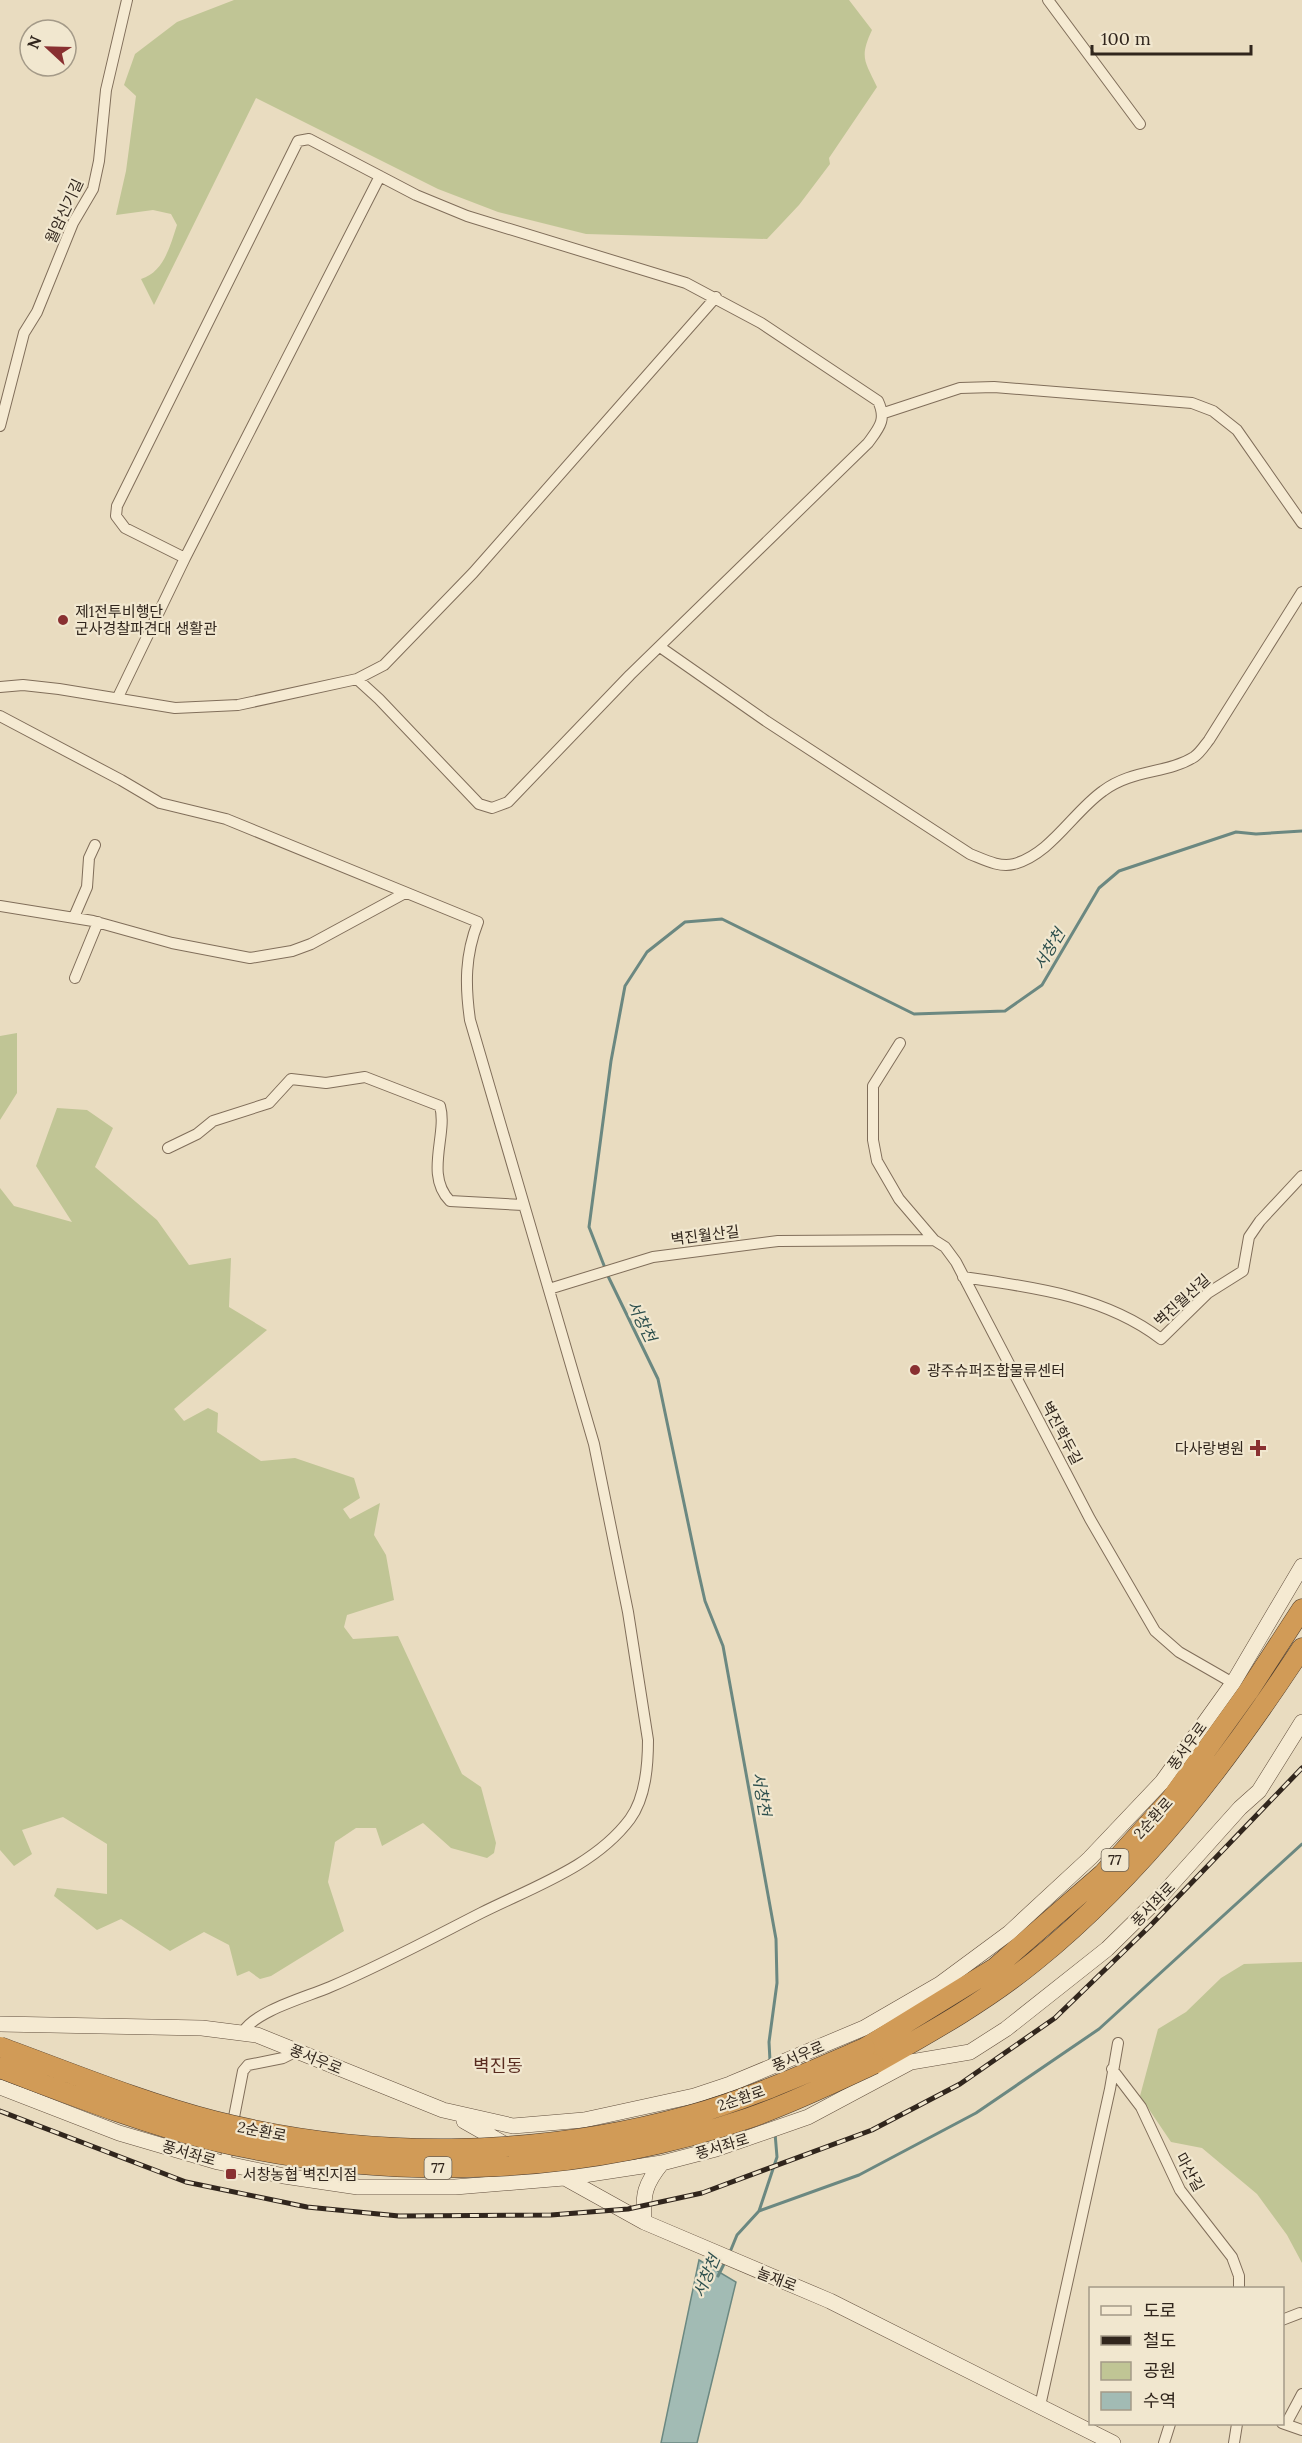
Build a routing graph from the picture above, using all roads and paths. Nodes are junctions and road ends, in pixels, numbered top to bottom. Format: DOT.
graph roads {
  1 [pos="127,0"];
  2 [pos="1048,0"];
  3 [pos="1140,124"];
  4 [pos="380,176"];
  5 [pos="716,297"];
  6 [pos="884,413"];
  7 [pos="0,426"];
  8 [pos="1302,523"];
  9 [pos="185,558"];
  10 [pos="1302,592"];
  11 [pos="660,647"];
  12 [pos="357,680"];
  13 [pos="0,687"];
  14 [pos="118,697"];
  15 [pos="0,716"];
  16 [pos="95,845"];
  17 [pos="405,893"];
  18 [pos="0,906"];
  19 [pos="74,917"];
  20 [pos="98,922"];
  21 [pos="75,978"];
  22 [pos="900,1043"];
  23 [pos="168,1148"];
  24 [pos="1302,1176"];
  25 [pos="523,1205"];
  26 [pos="934,1240"];
  27 [pos="963,1277"];
  28 [pos="549,1289"];
  29 [pos="1302,1566"];
  30 [pos="1302,1609"];
  31 [pos="1302,1647"];
  32 [pos="1233,1683"];
  33 [pos="1302,1722"];
  34 [pos="0,2024"];
  35 [pos="243,2032"];
  36 [pos="1118,2043"];
  37 [pos="0,2047"];
  38 [pos="297,2051"];
  39 [pos="870,2056"];
  40 [pos="0,2068"];
  41 [pos="1112,2069"];
  42 [pos="0,2087"];
  43 [pos="652,2104"];
  44 [pos="443,2110"];
  45 [pos="556,2123"];
  46 [pos="529,2158"];
  47 [pos="225,2163"];
  48 [pos="662,2163"];
  49 [pos="639,2166"];
  50 [pos="564,2178"];
  51 [pos="644,2222"];
  52 [pos="1239,2287"];
  53 [pos="1300,2313"];
  54 [pos="1284,2319"];
  55 [pos="1302,2394"];
  56 [pos="1040,2406"];
  57 [pos="1284,2424"];
  58 [pos="1170,2425"];
  59 [pos="1237,2425"];
  60 [pos="1302,2430"];
  61 [pos="1113,2443"];
  62 [pos="1164,2443"];
  63 [pos="1234,2443"];
  1 -- 7 [label="street, 월암신기길"];
  2 -- 3 [label="street"];
  4 -- 5 [label="street"];
  4 -- 9 [label="street"];
  4 -- 9 [label="street"];
  5 -- 6 [label="street"];
  5 -- 12 [label="street"];
  6 -- 8 [label="street"];
  6 -- 11 [label="street"];
  9 -- 14 [label="street"];
  10 -- 11 [label="street"];
  11 -- 12 [label="street"];
  12 -- 14 [label="street"];
  13 -- 14 [label="street"];
  15 -- 17 [label="street"];
  16 -- 19 [label="street"];
  17 -- 20 [label="street"];
  17 -- 25 [label="street"];
  18 -- 19 [label="street"];
  19 -- 20 [label="street"];
  20 -- 21 [label="street"];
  22 -- 26 [label="street, 벽진학두길"];
  23 -- 25 [label="street"];
  24 -- 27 [label="street, 벽진월산길"];
  25 -- 28 [label="street"];
  26 -- 27 [label="street, 벽진학두길"];
  26 -- 28 [label="street, 벽진월산길"];
  27 -- 32 [label="street, 벽진학두길"];
  28 -- 35 [label="street"];
  29 -- 32 [label="street, 풍서우로"];
  30 -- 39 [label="highway, 2순환로 / 77"];
  31 -- 39 [label="highway, 2순환로 / 77"];
  32 -- 43 [label="street, 풍서우로"];
  33 -- 48 [label="street, 풍서좌로"];
  34 -- 35 [label="street, 풍서우로"];
  35 -- 38 [label="street, 풍서우로"];
  36 -- 41 [label="street"];
  37 -- 39 [label="highway, 2순환로 / 77, bridge"];
  38 -- 44 [label="street, 풍서우로"];
  38 -- 47 [label="street"];
  39 -- 40 [label="highway, 2순환로 / 77, bridge"];
  41 -- 52 [label="street, 마산길"];
  41 -- 56 [label="street"];
  42 -- 47 [label="street, 풍서좌로"];
  43 -- 45 [label="street, 풍서우로"];
  43 -- 49 [label="street"];
  44 -- 45 [label="street, 풍서우로"];
  44 -- 46 [label="street, 눌재로"];
  45 -- 46 [label="street"];
  46 -- 50 [label="street, 눌재로"];
  47 -- 50 [label="street, 풍서좌로"];
  48 -- 49 [label="street, 풍서좌로"];
  48 -- 51 [label="street"];
  49 -- 50 [label="street, 풍서좌로"];
  50 -- 51 [label="street, 눌재로"];
  51 -- 56 [label="street, 눌재로"];
  53 -- 54 [label="street"];
  55 -- 57 [label="street"];
  56 -- 61 [label="street, 눌재로"];
  57 -- 60 [label="street"];
  58 -- 62 [label="street"];
  59 -- 63 [label="street"];
}
